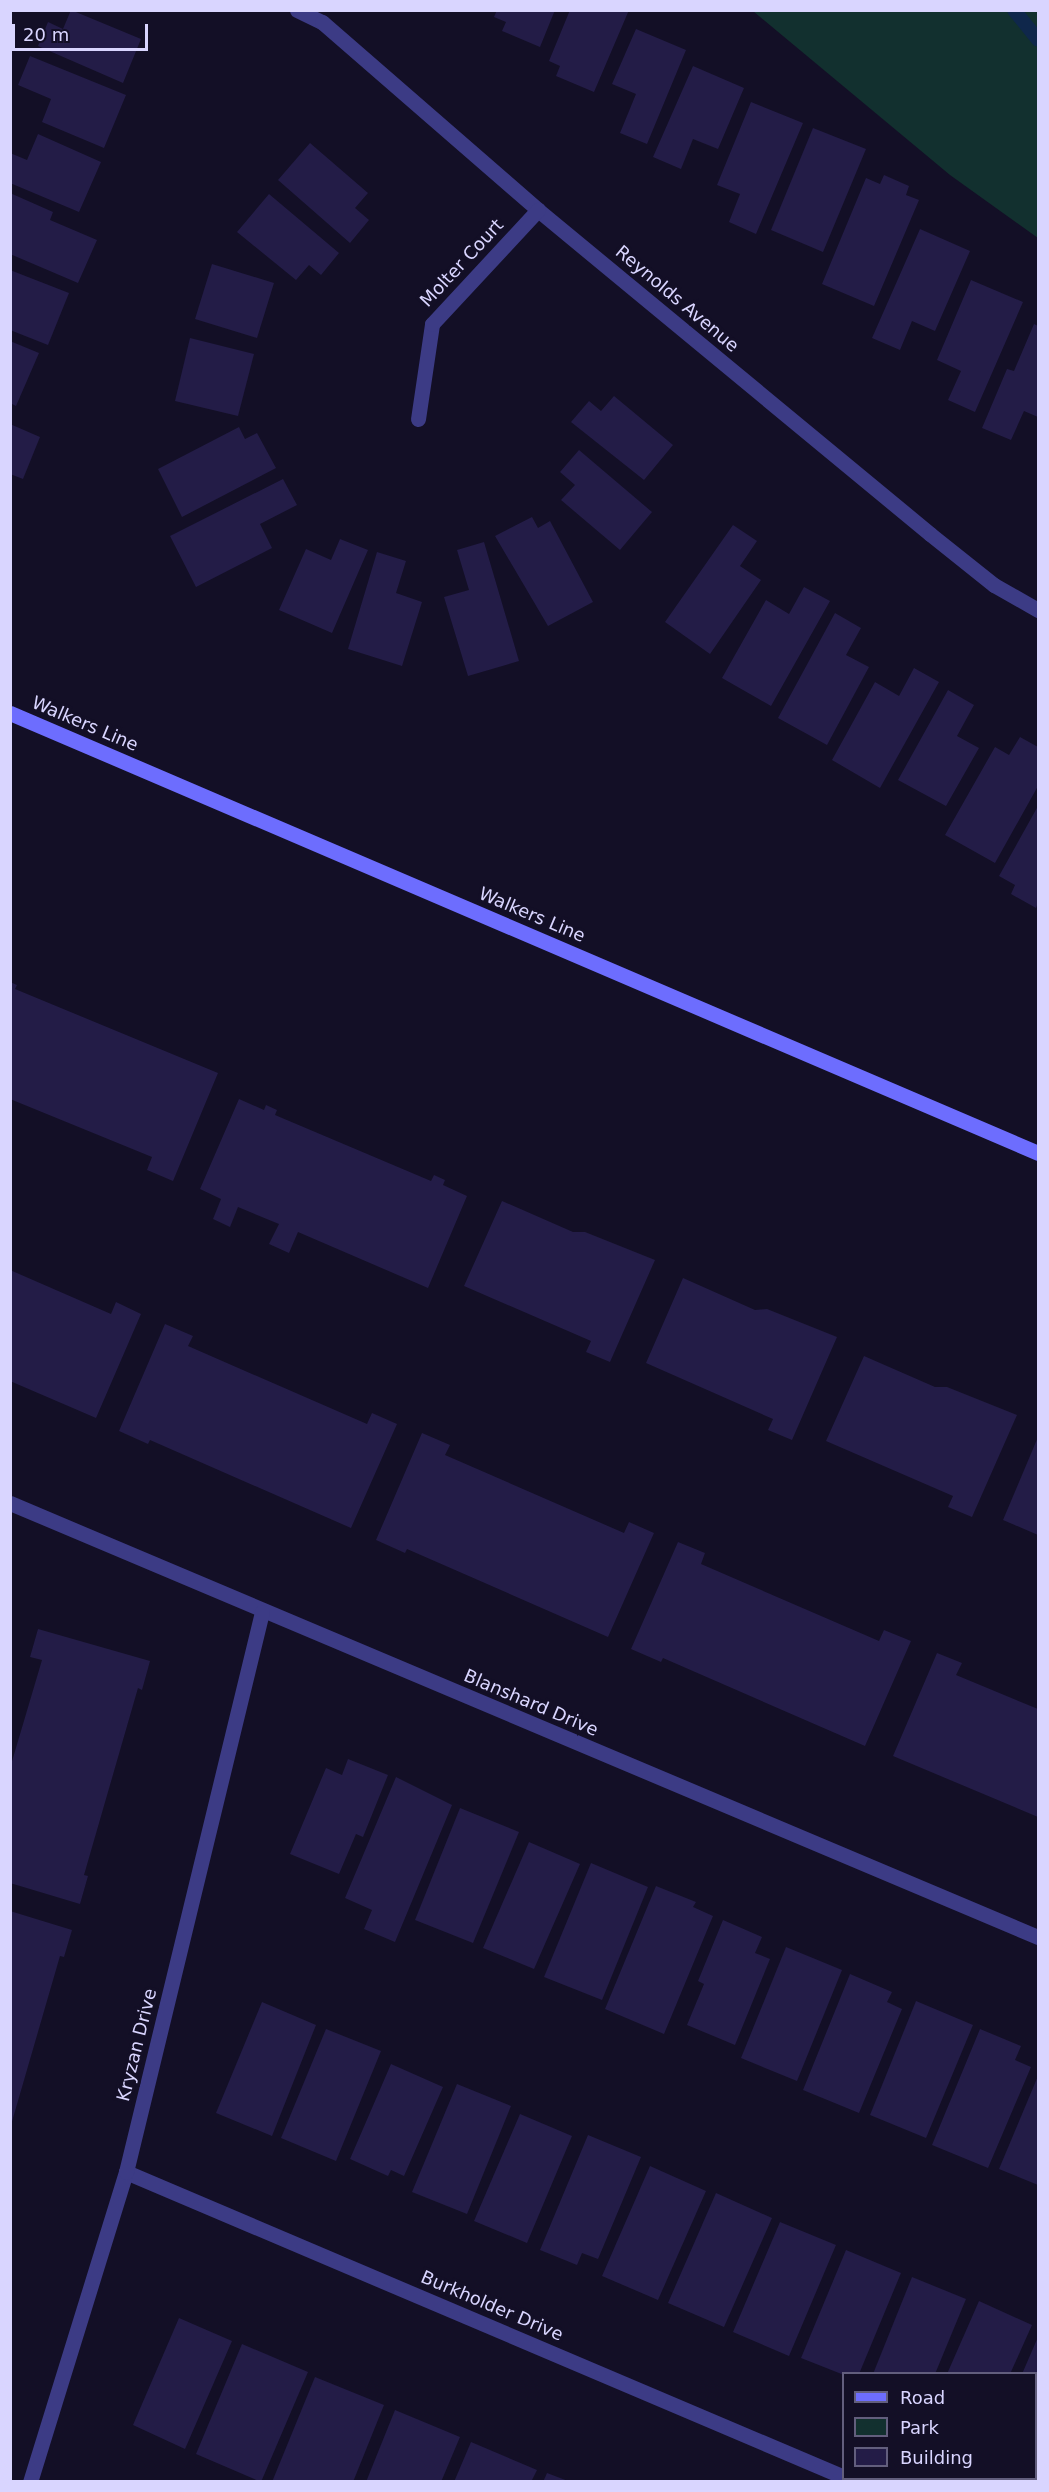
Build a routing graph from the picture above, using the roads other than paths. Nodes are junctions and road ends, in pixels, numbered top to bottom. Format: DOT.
graph roads {
  1 [pos="297,10"];
  2 [pos="538,210"];
  3 [pos="418,419"];
  4 [pos="1038,610"];
  5 [pos="10,713"];
  6 [pos="1038,1153"];
  7 [pos="10,1503"];
  8 [pos="262,1612"];
  9 [pos="1038,1937"];
  10 [pos="126,2172"];
  11 [pos="842,2477"];
  12 [pos="30,2481"];
  1 -- 2 [label="street, Reynolds Avenue"];
  2 -- 3 [label="street, Molter Court"];
  2 -- 4 [label="street, Reynolds Avenue"];
  5 -- 6 [label="main road, Walkers Line"];
  7 -- 8 [label="street, Blanshard Drive"];
  8 -- 9 [label="street, Blanshard Drive"];
  8 -- 10 [label="street, Kryzan Drive"];
  10 -- 11 [label="street, Burkholder Drive"];
  10 -- 12 [label="street, Kryzan Drive"];
}
